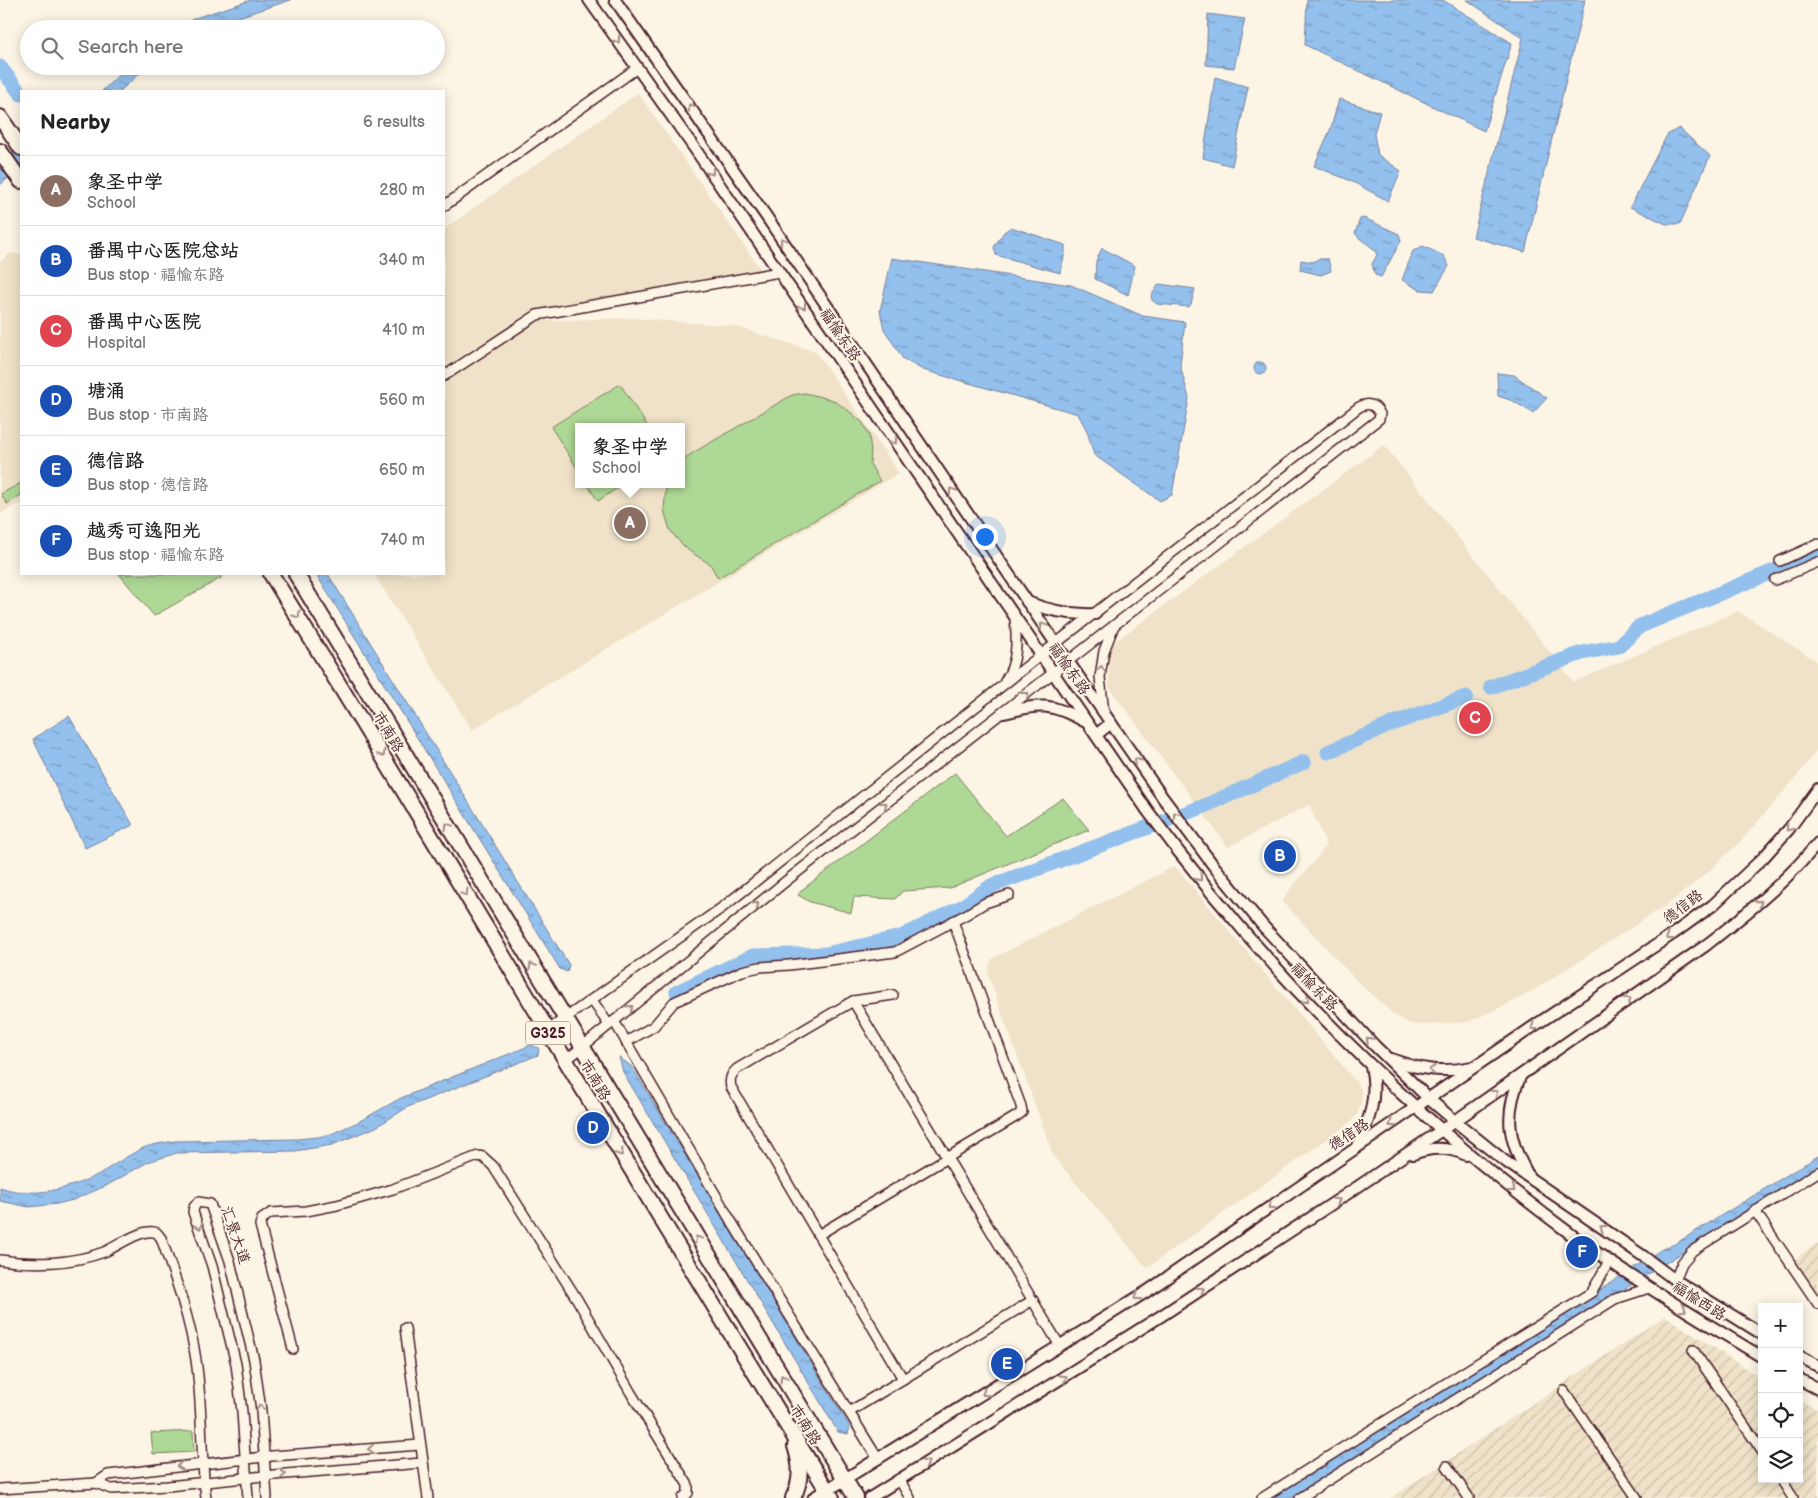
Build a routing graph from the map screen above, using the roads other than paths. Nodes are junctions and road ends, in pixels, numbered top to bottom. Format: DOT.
graph roads {
  1 [pos="589,0"];
  2 [pos="615,0"];
  3 [pos="637,68"];
  4 [pos="0,117"];
  5 [pos="18,144"];
  6 [pos="0,151"];
  7 [pos="20,180"];
  8 [pos="445,205"];
  9 [pos="779,272"];
  10 [pos="445,375"];
  11 [pos="1818,544"];
  12 [pos="1780,561"];
  13 [pos="1818,562"];
  14 [pos="272,575"];
  15 [pos="297,575"];
  16 [pos="1775,580"];
  17 [pos="1027,602"];
  18 [pos="1094,614"];
  19 [pos="1015,618"];
  20 [pos="1114,626"];
  21 [pos="1056,644"];
  22 [pos="1041,655"];
  23 [pos="1069,662"];
  24 [pos="1054,674"];
  25 [pos="1002,686"];
  26 [pos="1004,713"];
  27 [pos="1104,713"];
  28 [pos="1087,722"];
  29 [pos="1111,723"];
  30 [pos="1096,735"];
  31 [pos="1818,789"];
  32 [pos="1818,843"];
  33 [pos="1009,895"];
  34 [pos="953,921"];
  35 [pos="548,991"];
  36 [pos="893,995"];
  37 [pos="592,1000"];
  38 [pos="853,1001"];
  39 [pos="530,1003"];
  40 [pos="564,1019"];
  41 [pos="612,1023"];
  42 [pos="547,1031"];
  43 [pos="626,1042"];
  44 [pos="582,1047"];
  45 [pos="1388,1058"];
  46 [pos="565,1061"];
  47 [pos="1371,1065"];
  48 [pos="1478,1065"];
  49 [pos="598,1074"];
  50 [pos="1520,1076"];
  51 [pos="580,1086"];
  52 [pos="1429,1099"];
  53 [pos="1415,1108"];
  54 [pos="1455,1121"];
  55 [pos="1441,1130"];
  56 [pos="1355,1149"];
  57 [pos="947,1158"];
  58 [pos="1474,1158"];
  59 [pos="1398,1160"];
  60 [pos="1818,1172"];
  61 [pos="1529,1178"];
  62 [pos="1755,1212"];
  63 [pos="818,1235"];
  64 [pos="1643,1256"];
  65 [pos="0,1260"];
  66 [pos="1609,1261"];
  67 [pos="1621,1269"];
  68 [pos="1674,1280"];
  69 [pos="1646,1285"];
  70 [pos="1032,1300"];
  71 [pos="1818,1304"];
  72 [pos="405,1328"];
  73 [pos="1758,1332"];
  74 [pos="1060,1346"];
  75 [pos="293,1349"];
  76 [pos="1693,1350"];
  77 [pos="1758,1355"];
  78 [pos="1803,1358"];
  79 [pos="1818,1366"];
  80 [pos="903,1379"];
  81 [pos="1803,1381"];
  82 [pos="1818,1389"];
  83 [pos="1564,1391"];
  84 [pos="849,1412"];
  85 [pos="790,1431"];
  86 [pos="420,1446"];
  87 [pos="1758,1446"];
  88 [pos="264,1457"];
  89 [pos="246,1459"];
  90 [pos="878,1459"];
  91 [pos="422,1463"];
  92 [pos="203,1464"];
  93 [pos="1447,1466"];
  94 [pos="266,1476"];
  95 [pos="247,1478"];
  96 [pos="845,1479"];
  97 [pos="899,1479"];
  98 [pos="204,1482"];
  99 [pos="96,1483"];
  100 [pos="1784,1483"];
  101 [pos="0,1489"];
  102 [pos="829,1494"];
  103 [pos="206,1498"];
  104 [pos="248,1498"];
  105 [pos="267,1498"];
  106 [pos="428,1498"];
  107 [pos="683,1498"];
  108 [pos="793,1498"];
  109 [pos="814,1498"];
  110 [pos="856,1498"];
  111 [pos="870,1498"];
  112 [pos="910,1498"];
  113 [pos="1262,1498"];
  114 [pos="1300,1498"];
  115 [pos="1469,1498"];
  116 [pos="1637,1498"];
  117 [pos="1794,1498"];
  1 -- 3 [label="street, 福愉东路, one-way"];
  17 -- 2 [label="street, 福愉东路, one-way"];
  3 -- 8 [label="street"];
  3 -- 9 [label="street, 福愉东路, one-way"];
  4 -- 5 [label="highway"];
  6 -- 7 [label="highway"];
  9 -- 10 [label="street"];
  9 -- 19 [label="street, 福愉东路, one-way"];
  11 -- 12 [label="street"];
  13 -- 16 [label="street"];
  14 -- 39 [label="highway, 市南路 / G325, one-way"];
  35 -- 15 [label="highway, 市南路 / G325, one-way"];
  17 -- 18 [label="street"];
  21 -- 17 [label="street, 福愉东路, one-way"];
  18 -- 20 [label="street"];
  18 -- 21 [label="street"];
  19 -- 22 [label="street, 福愉东路"];
  19 -- 25 [label="street"];
  20 -- 23 [label="street"];
  27 -- 20 [label="street, one-way"];
  21 -- 22 [label="street"];
  21 -- 23 [label="street, 福愉东路"];
  22 -- 24 [label="street, 福愉东路"];
  22 -- 25 [label="street"];
  23 -- 24 [label="street"];
  23 -- 27 [label="street, 福愉东路"];
  26 -- 24 [label="street, one-way"];
  24 -- 28 [label="street, 福愉东路"];
  25 -- 37 [label="street"];
  26 -- 28 [label="street"];
  41 -- 26 [label="street, one-way"];
  27 -- 29 [label="street, 福愉东路"];
  28 -- 30 [label="street, 福愉东路"];
  29 -- 30 [label="street"];
  45 -- 29 [label="street, 福愉东路, one-way"];
  30 -- 47 [label="street, 福愉东路, one-way"];
  31 -- 48 [label="street, 德信路, one-way"];
  50 -- 32 [label="street, one-way"];
  33 -- 34 [label="street"];
  34 -- 43 [label="street"];
  34 -- 57 [label="street"];
  35 -- 39 [label="highway"];
  35 -- 40 [label="highway, 市南路 / G325"];
  36 -- 38 [label="street"];
  37 -- 40 [label="street"];
  37 -- 41 [label="street"];
  38 -- 57 [label="street"];
  38 -- 63 [label="street"];
  39 -- 42 [label="highway, 市南路 / G325"];
  40 -- 42 [label="street"];
  40 -- 44 [label="highway, 市南路 / G325"];
  41 -- 43 [label="street"];
  41 -- 44 [label="street"];
  42 -- 46 [label="highway, 市南路 / G325"];
  43 -- 84 [label="street"];
  44 -- 46 [label="street"];
  44 -- 49 [label="highway, 市南路 / G325"];
  48 -- 45 [label="street, one-way"];
  45 -- 52 [label="street, 福愉东路"];
  46 -- 51 [label="highway, 市南路 / G325"];
  47 -- 53 [label="street, 福愉东路"];
  47 -- 56 [label="street"];
  48 -- 52 [label="street, 德信路"];
  49 -- 51 [label="highway"];
  96 -- 49 [label="highway, 市南路 / G325, one-way"];
  54 -- 50 [label="street, one-way"];
  50 -- 61 [label="street"];
  51 -- 85 [label="highway, 市南路 / G325, one-way"];
  52 -- 53 [label="street, 德信路"];
  52 -- 54 [label="street, 福愉东路"];
  53 -- 55 [label="street, 福愉东路"];
  53 -- 56 [label="street, 德信路, one-way"];
  54 -- 55 [label="street"];
  54 -- 61 [label="street, 福愉东路"];
  55 -- 58 [label="street, 福愉东路"];
  55 -- 59 [label="street"];
  56 -- 74 [label="street, 德信路, one-way"];
  57 -- 63 [label="street"];
  57 -- 70 [label="street"];
  58 -- 59 [label="street"];
  58 -- 66 [label="street, 福愉东路, one-way"];
  97 -- 59 [label="street, one-way"];
  60 -- 62 [label="street"];
  64 -- 61 [label="street, 福愉东路, one-way"];
  62 -- 68 [label="street"];
  62 -- 71 [label="street"];
  63 -- 80 [label="street"];
  64 -- 68 [label="street, 福愉西路"];
  65 -- 92 [label="street"];
  66 -- 67 [label="street, 福愉东路"];
  66 -- 113 [label="street"];
  67 -- 69 [label="street, 福愉西路"];
  68 -- 73 [label="street, 福愉西路"];
  69 -- 77 [label="street, 福愉西路, one-way"];
  69 -- 114 [label="street"];
  70 -- 74 [label="street"];
  70 -- 80 [label="street"];
  72 -- 86 [label="street"];
  74 -- 90 [label="street, 德信路, one-way"];
  75 -- 107 [label="street"];
  76 -- 87 [label="street"];
  78 -- 79 [label="street"];
  80 -- 84 [label="street"];
  81 -- 82 [label="street"];
  83 -- 116 [label="street"];
  84 -- 90 [label="street"];
  85 -- 102 [label="highway, 市南路 / G325"];
  85 -- 108 [label="highway"];
  86 -- 88 [label="street, one-way"];
  86 -- 91 [label="street"];
  88 -- 89 [label="street"];
  88 -- 89 [label="street, 汇景大道, one-way"];
  88 -- 94 [label="street, 汇景大道"];
  89 -- 92 [label="street"];
  89 -- 95 [label="street, 汇景大道"];
  90 -- 96 [label="street, 德信路"];
  94 -- 91 [label="street, one-way"];
  91 -- 106 [label="street"];
  92 -- 98 [label="street"];
  92 -- 99 [label="street, one-way"];
  93 -- 115 [label="street"];
  94 -- 95 [label="street"];
  94 -- 105 [label="street, 汇景大道"];
  95 -- 98 [label="street"];
  95 -- 104 [label="street, 汇景大道"];
  96 -- 102 [label="main road, 德信路"];
  96 -- 110 [label="highway, 市南路 / G325"];
  97 -- 111 [label="street"];
  97 -- 112 [label="street"];
  98 -- 99 [label="street"];
  98 -- 103 [label="street"];
  99 -- 101 [label="street"];
  100 -- 117 [label="street"];
  102 -- 109 [label="main road, 德信路"];
}
